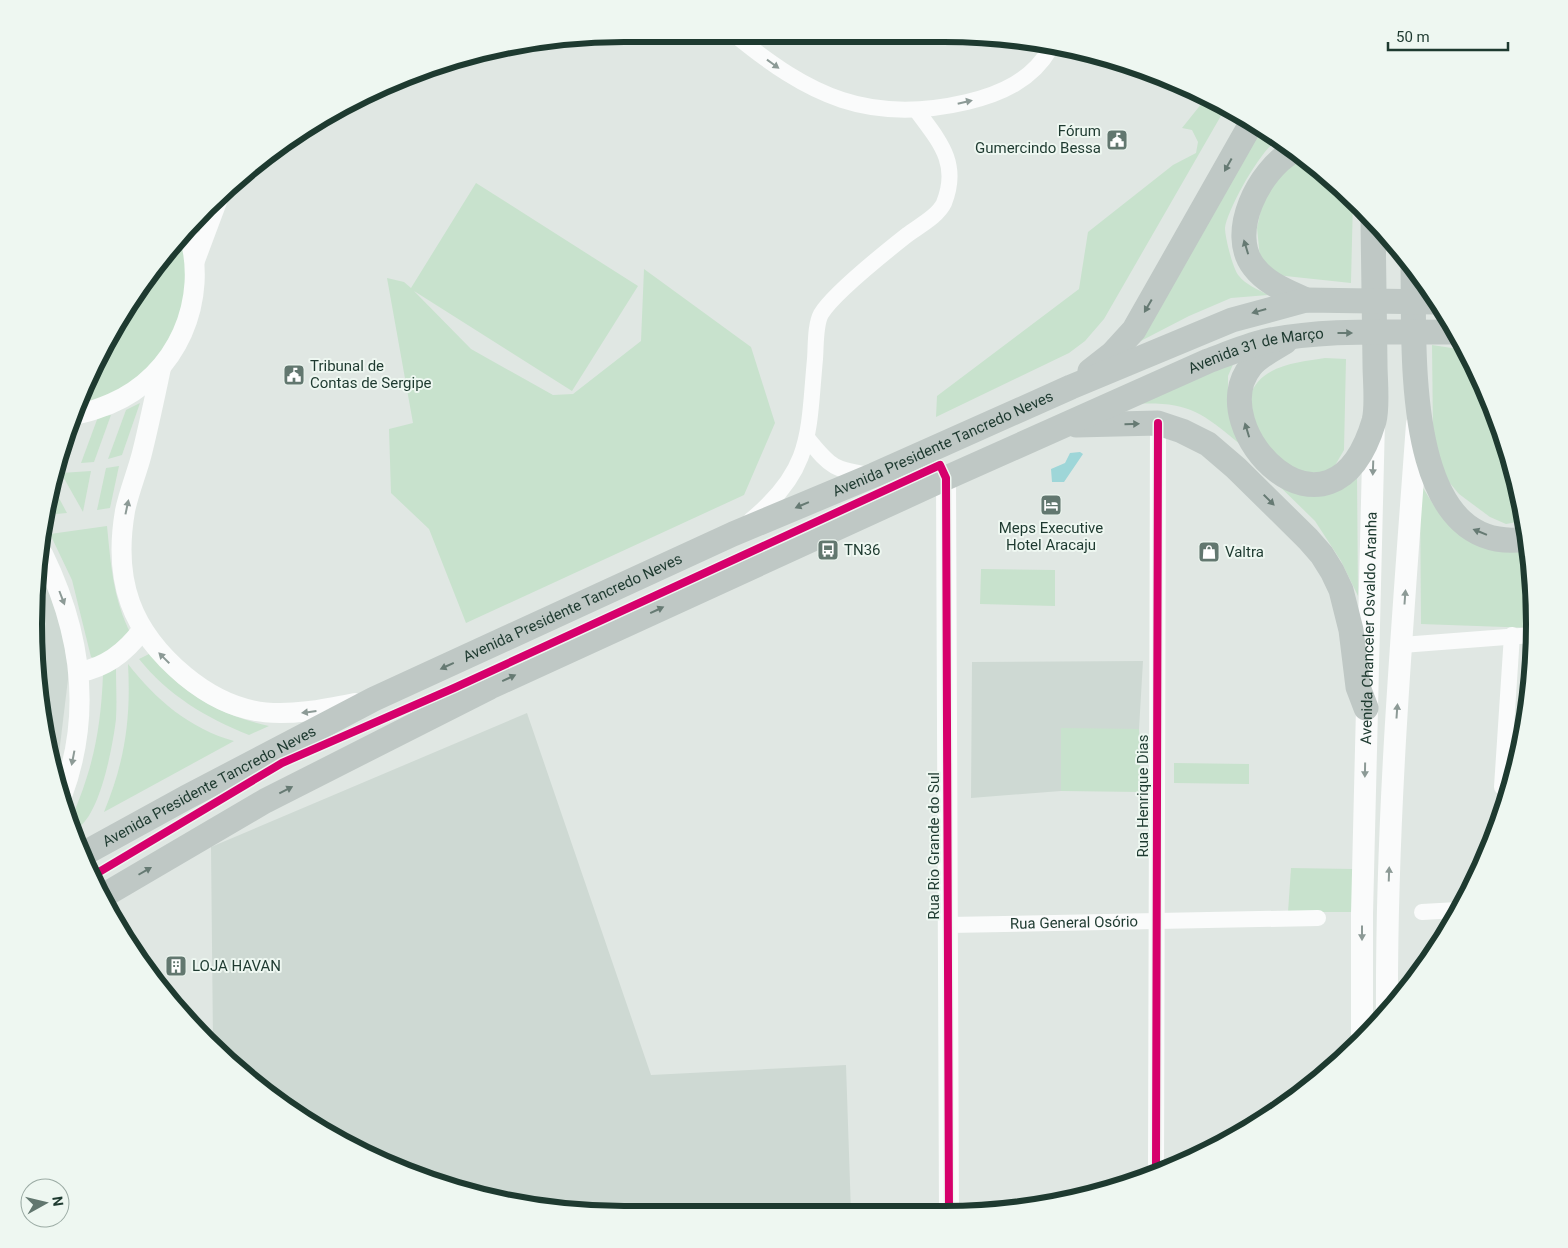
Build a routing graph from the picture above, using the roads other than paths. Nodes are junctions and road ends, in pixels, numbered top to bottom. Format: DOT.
graph roads {
  1 [pos="745,42"];
  2 [pos="1048,52"];
  3 [pos="917,110"];
  4 [pos="1248,129"];
  5 [pos="1287,155"];
  6 [pos="216,210"];
  7 [pos="1373,232"];
  8 [pos="189,238"];
  9 [pos="195,266"];
  10 [pos="1413,282"];
  11 [pos="1306,300"];
  12 [pos="1428,302"];
  13 [pos="1447,332"];
  14 [pos="1296,336"];
  15 [pos="161,368"];
  16 [pos="1071,387"];
  17 [pos="82,414"];
  18 [pos="1418,416"];
  19 [pos="1374,419"];
  20 [pos="1158,423"];
  21 [pos="1066,425"];
  22 [pos="808,439"];
  23 [pos="874,475"];
  24 [pos="946,478"];
  25 [pos="733,534"];
  26 [pos="1520,540"];
  27 [pos="46,561"];
  28 [pos="142,630"];
  29 [pos="1512,635"];
  30 [pos="1525,635"];
  31 [pos="1402,645"];
  32 [pos="80,672"];
  33 [pos="374,699"];
  34 [pos="1366,708"];
  35 [pos="66,786"];
  36 [pos="1502,787"];
  37 [pos="89,851"];
  38 [pos="108,893"];
  39 [pos="1450,910"];
  40 [pos="1422,912"];
  41 [pos="1318,918"];
  42 [pos="1156,923"];
  43 [pos="949,925"];
  44 [pos="1387,1000"];
  45 [pos="1362,1027"];
  46 [pos="1156,1165"];
  47 [pos="949,1206"];
  1 -- 3 [label="street, one-way"];
  3 -- 2 [label="street, one-way"];
  3 -- 22 [label="street"];
  4 -- 16 [label="main road, one-way"];
  11 -- 5 [label="main road, one-way"];
  6 -- 9 [label="street"];
  7 -- 19 [label="main road, Avenida Chanceler Osvaldo Aranha"];
  8 -- 9 [label="street"];
  9 -- 15 [label="street"];
  10 -- 18 [label="main road, Avenida Chanceler Osvaldo Aranha"];
  11 -- 12 [label="main road, Avenida 31 de Março"];
  11 -- 16 [label="main road, Avenida 31 de Março, one-way"];
  14 -- 13 [label="main road, Avenida 31 de Março, one-way"];
  19 -- 14 [label="main road, one-way"];
  14 -- 21 [label="main road, Avenida 31 de Março"];
  15 -- 17 [label="street"];
  28 -- 15 [label="street, one-way"];
  16 -- 23 [label="main road, Avenida Presidente Tancredo Neves"];
  26 -- 18 [label="main road, one-way"];
  31 -- 18 [label="main road, Avenida Chanceler Osvaldo Aranha, one-way"];
  19 -- 34 [label="main road, Avenida Chanceler Osvaldo Aranha, one-way"];
  21 -- 20 [label="main road, one-way"];
  20 -- 34 [label="main road, one-way"];
  20 -- 42 [label="street, Rua Henrique Dias"];
  21 -- 24 [label="main road"];
  22 -- 23 [label="street"];
  22 -- 25 [label="street"];
  23 -- 25 [label="main road, Avenida Presidente Tancredo Neves, one-way"];
  38 -- 24 [label="main road, one-way"];
  24 -- 43 [label="street, Rua Rio Grande do Sul"];
  25 -- 33 [label="main road, Avenida Presidente Tancredo Neves, one-way"];
  27 -- 32 [label="street, one-way"];
  28 -- 32 [label="street"];
  33 -- 28 [label="street, one-way"];
  29 -- 30 [label="street"];
  29 -- 31 [label="street"];
  29 -- 36 [label="street"];
  44 -- 31 [label="main road, Avenida Chanceler Osvaldo Aranha, one-way"];
  32 -- 35 [label="street, one-way"];
  33 -- 37 [label="main road, Avenida Presidente Tancredo Neves"];
  34 -- 45 [label="main road, Avenida Chanceler Osvaldo Aranha, one-way"];
  39 -- 40 [label="street"];
  41 -- 42 [label="street, Rua General Osório"];
  42 -- 43 [label="street, Rua General Osório"];
  42 -- 46 [label="street, Rua Henrique Dias"];
  43 -- 47 [label="street, Rua Rio Grande do Sul"];
}
